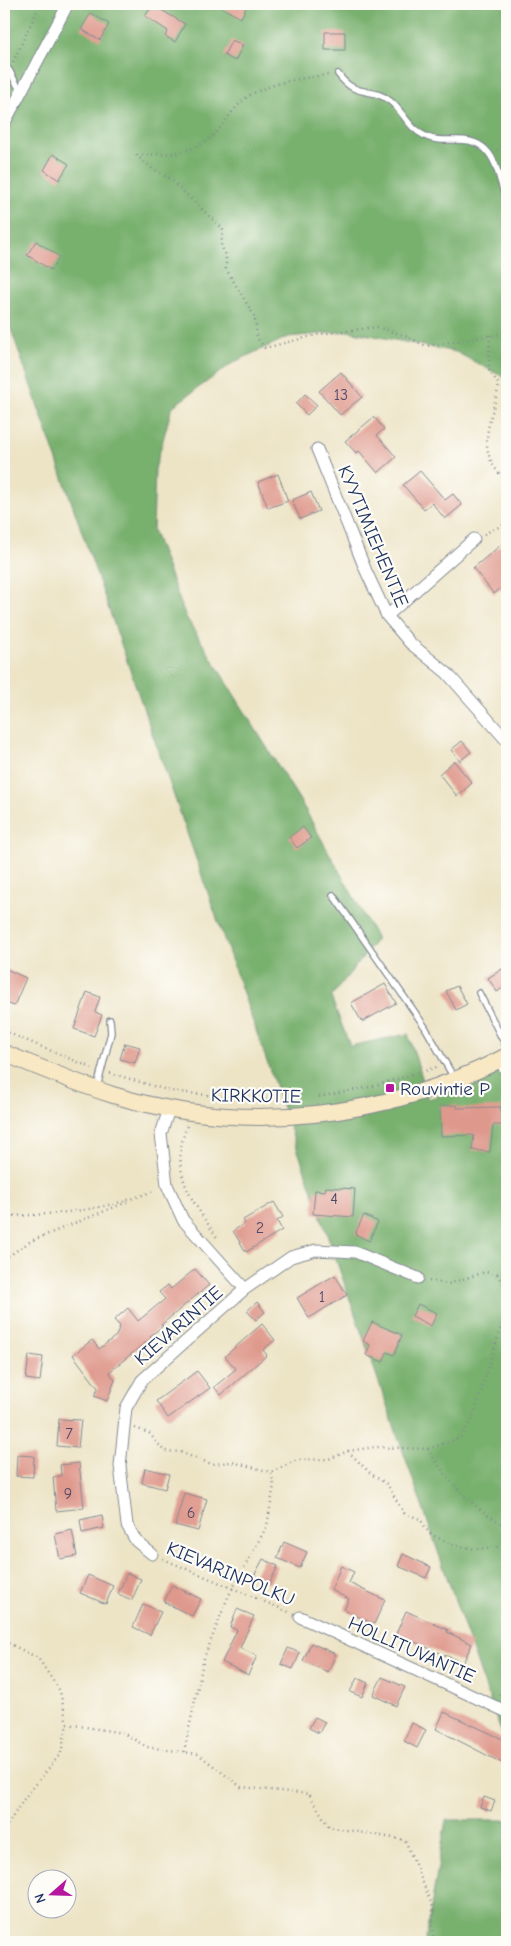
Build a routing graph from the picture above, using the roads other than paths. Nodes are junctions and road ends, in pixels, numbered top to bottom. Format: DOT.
graph roads {
  1 [pos="68,4"];
  2 [pos="9,70"];
  3 [pos="338,74"];
  4 [pos="21,92"];
  5 [pos="4,124"];
  6 [pos="507,199"];
  7 [pos="317,448"];
  8 [pos="474,539"];
  9 [pos="387,616"];
  10 [pos="507,741"];
  11 [pos="333,895"];
  12 [pos="479,993"];
  13 [pos="110,1020"];
  14 [pos="4,1053"];
  15 [pos="506,1059"];
  16 [pos="455,1080"];
  17 [pos="96,1089"];
  18 [pos="169,1109"];
  19 [pos="418,1278"];
  20 [pos="245,1289"];
  21 [pos="152,1554"];
  22 [pos="300,1617"];
  23 [pos="504,1709"];
  1 -- 4 [label="street"];
  2 -- 4 [label="lane"];
  3 -- 6 [label="lane"];
  4 -- 5 [label="street"];
  7 -- 9 [label="street, KYYTIMIEHENTIE"];
  8 -- 9 [label="street"];
  9 -- 10 [label="street, KYYTIMIEHENTIE"];
  11 -- 16 [label="lane"];
  12 -- 15 [label="lane"];
  13 -- 17 [label="lane"];
  14 -- 17 [label="street, KIRKKOTIE"];
  15 -- 16 [label="street, KIRKKOTIE"];
  16 -- 18 [label="street, KIRKKOTIE"];
  17 -- 18 [label="street, KIRKKOTIE"];
  18 -- 20 [label="street, KIEVARINTIE"];
  19 -- 20 [label="street"];
  20 -- 21 [label="street, KIEVARINTIE"];
  22 -- 23 [label="street, HOLLITUVANTIE"];
}
